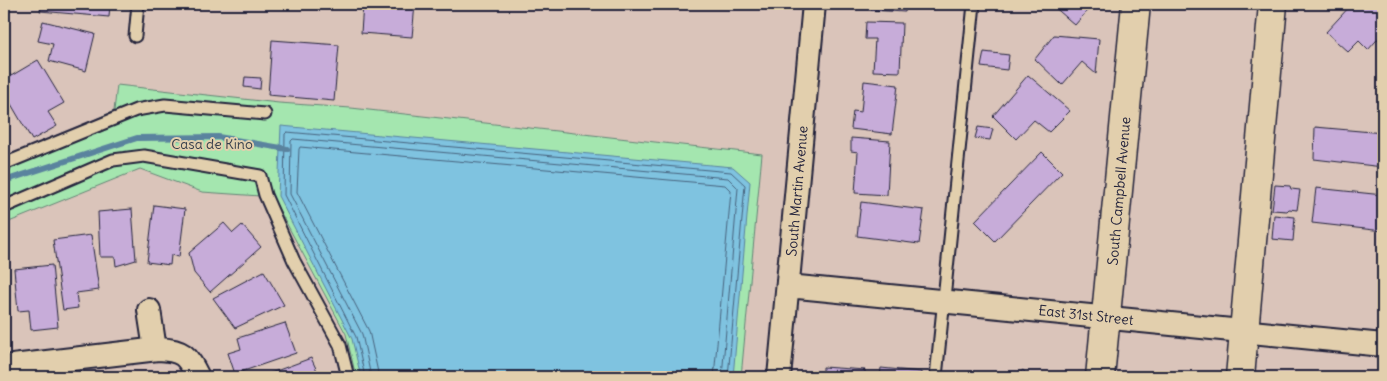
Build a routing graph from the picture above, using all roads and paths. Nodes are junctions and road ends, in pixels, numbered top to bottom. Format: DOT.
graph roads {
  1 [pos="138,4"];
  2 [pos="814,4"];
  3 [pos="974,4"];
  4 [pos="1136,4"];
  5 [pos="1273,4"];
  6 [pos="135,36"];
  7 [pos="264,114"];
  8 [pos="4,164"];
  9 [pos="4,207"];
  10 [pos="788,286"];
  11 [pos="943,301"];
  12 [pos="149,310"];
  13 [pos="1106,317"];
  14 [pos="1244,331"];
  15 [pos="1383,345"];
  16 [pos="155,349"];
  17 [pos="4,367"];
  18 [pos="198,377"];
  19 [pos="348,377"];
  20 [pos="780,377"];
  21 [pos="936,377"];
  22 [pos="1100,377"];
  23 [pos="1240,377"];
  1 -- 6 [label="lane"];
  2 -- 10 [label="street, South Martin Avenue"];
  3 -- 11 [label="lane"];
  4 -- 13 [label="street, South Campbell Avenue"];
  5 -- 14 [label="street"];
  7 -- 8 [label="lane"];
  9 -- 19 [label="lane"];
  10 -- 11 [label="street, East 31st Street"];
  10 -- 20 [label="street, South Martin Avenue"];
  11 -- 13 [label="street, East 31st Street"];
  11 -- 21 [label="lane"];
  12 -- 16 [label="street"];
  13 -- 14 [label="street, East 31st Street"];
  13 -- 22 [label="street, South Campbell Avenue"];
  14 -- 15 [label="street, East 31st Street"];
  14 -- 23 [label="street"];
  16 -- 17 [label="street"];
  16 -- 18 [label="street"];
}
